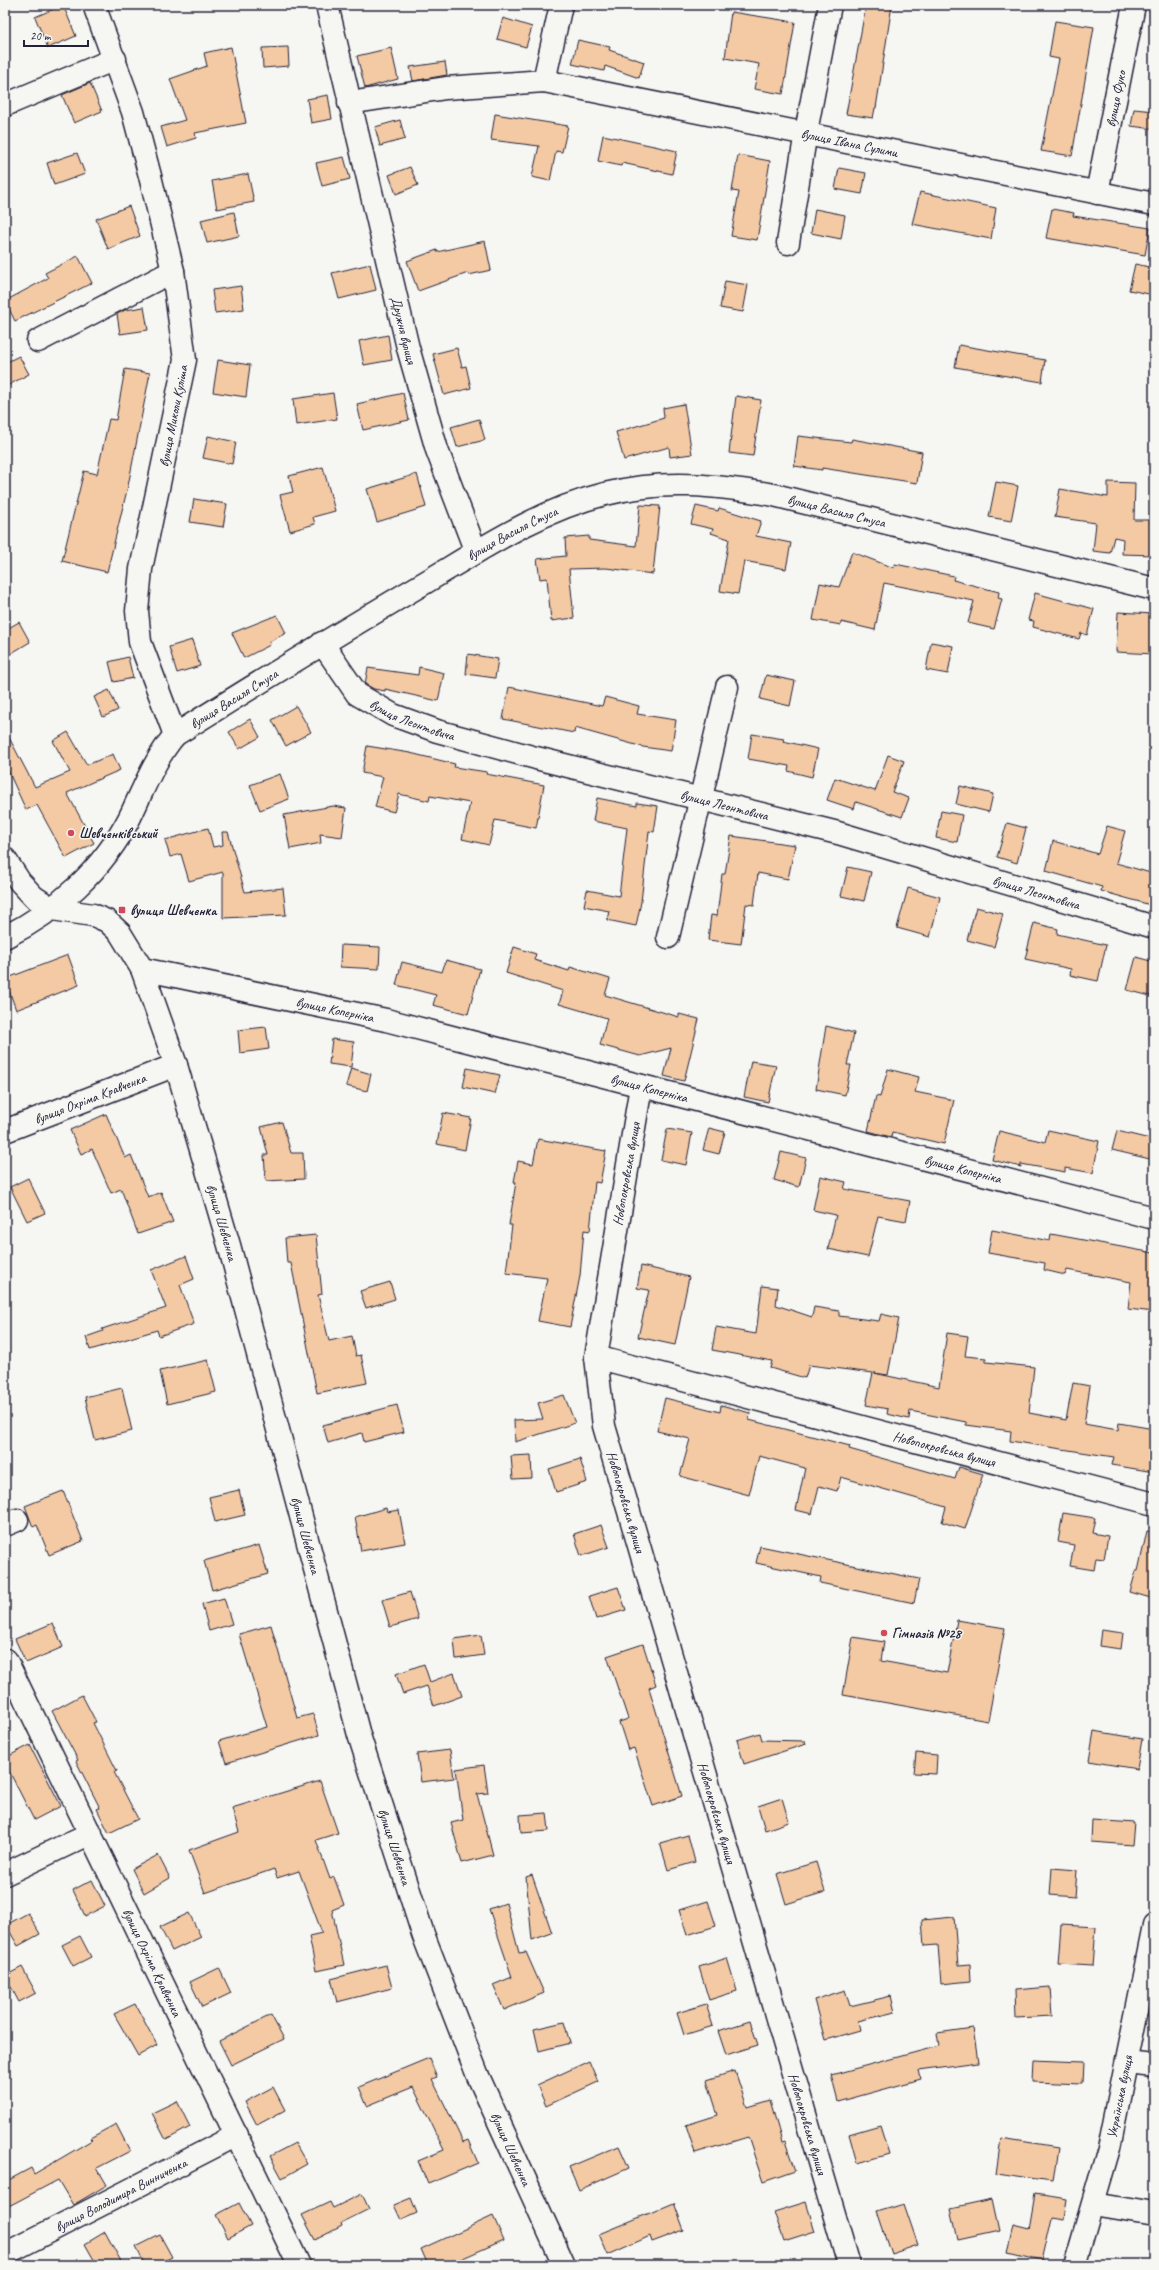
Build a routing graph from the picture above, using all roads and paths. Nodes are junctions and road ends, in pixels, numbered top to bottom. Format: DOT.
graph roads {
  1 [pos="94,5"];
  2 [pos="327,5"];
  3 [pos="561,5"];
  4 [pos="830,5"];
  5 [pos="1134,5"];
  6 [pos="115,59"];
  7 [pos="544,81"];
  8 [pos="349,103"];
  9 [pos="5,104"];
  10 [pos="806,132"];
  11 [pos="1097,193"];
  12 [pos="1154,204"];
  13 [pos="788,243"];
  14 [pos="173,271"];
  15 [pos="38,341"];
  16 [pos="476,552"];
  17 [pos="1154,590"];
  18 [pos="322,643"];
  19 [pos="727,687"];
  20 [pos="175,735"];
  21 [pos="701,799"];
  22 [pos="5,860"];
  23 [pos="52,909"];
  24 [pos="1154,927"];
  25 [pos="5,937"];
  26 [pos="668,937"];
  27 [pos="142,969"];
  28 [pos="176,1065"];
  29 [pos="641,1086"];
  30 [pos="5,1131"];
  31 [pos="1154,1218"];
  32 [pos="596,1357"];
  33 [pos="1154,1504"];
  34 [pos="6,1660"];
  35 [pos="91,1833"];
  36 [pos="5,1874"];
  37 [pos="1154,1930"];
  38 [pos="1127,2062"];
  39 [pos="1154,2066"];
  40 [pos="237,2135"];
  41 [pos="1094,2204"];
  42 [pos="1154,2214"];
  43 [pos="5,2254"];
  44 [pos="299,2265"];
  45 [pos="564,2265"];
  46 [pos="850,2265"];
  47 [pos="1075,2265"];
  1 -- 6 [label="street, вулиця Миколи Куліша"];
  2 -- 8 [label="street, Дружня вулиця"];
  3 -- 7 [label="street"];
  4 -- 10 [label="street"];
  5 -- 11 [label="street, вулиця Фуко"];
  6 -- 9 [label="street"];
  6 -- 14 [label="street, вулиця Миколи Куліша"];
  7 -- 8 [label="street"];
  7 -- 10 [label="street, вулиця Івана Сулими"];
  8 -- 16 [label="street, Дружня вулиця"];
  10 -- 11 [label="street, вулиця Івана Сулими"];
  10 -- 13 [label="street"];
  11 -- 12 [label="street, вулиця Івана Сулими"];
  14 -- 15 [label="street"];
  14 -- 20 [label="street, вулиця Миколи Куліша"];
  16 -- 17 [label="street, вулиця Василя Стуса"];
  16 -- 18 [label="street, вулиця Василя Стуса"];
  18 -- 20 [label="street, вулиця Василя Стуса"];
  18 -- 21 [label="street, вулиця Леонтовича"];
  19 -- 21 [label="street"];
  20 -- 23 [label="street, вулиця Василя Стуса"];
  21 -- 24 [label="street, вулиця Леонтовича"];
  21 -- 26 [label="street"];
  22 -- 23 [label="street, вулиця Шевченка"];
  23 -- 25 [label="street, вулиця Василя Стуса"];
  23 -- 27 [label="street, вулиця Шевченка"];
  27 -- 28 [label="street, вулиця Шевченка"];
  27 -- 29 [label="street, вулиця Коперніка"];
  28 -- 30 [label="street, вулиця Охріма Кравченка"];
  28 -- 45 [label="street, вулиця Шевченка"];
  29 -- 31 [label="street, вулиця Коперніка"];
  29 -- 32 [label="street, Новопокровська вулиця"];
  32 -- 33 [label="street, Новопокровська вулиця"];
  32 -- 46 [label="street, Новопокровська вулиця"];
  34 -- 35 [label="street, вулиця Охріма Кравченка"];
  35 -- 36 [label="street"];
  35 -- 40 [label="street, вулиця Охріма Кравченка"];
  37 -- 38 [label="street, Українська вулиця"];
  38 -- 39 [label="street"];
  38 -- 41 [label="street, Українська вулиця"];
  40 -- 43 [label="street, вулиця Володимира Винниченка"];
  40 -- 44 [label="street, вулиця Охріма Кравченка"];
  41 -- 42 [label="street"];
  41 -- 47 [label="street, Українська вулиця"];
}
